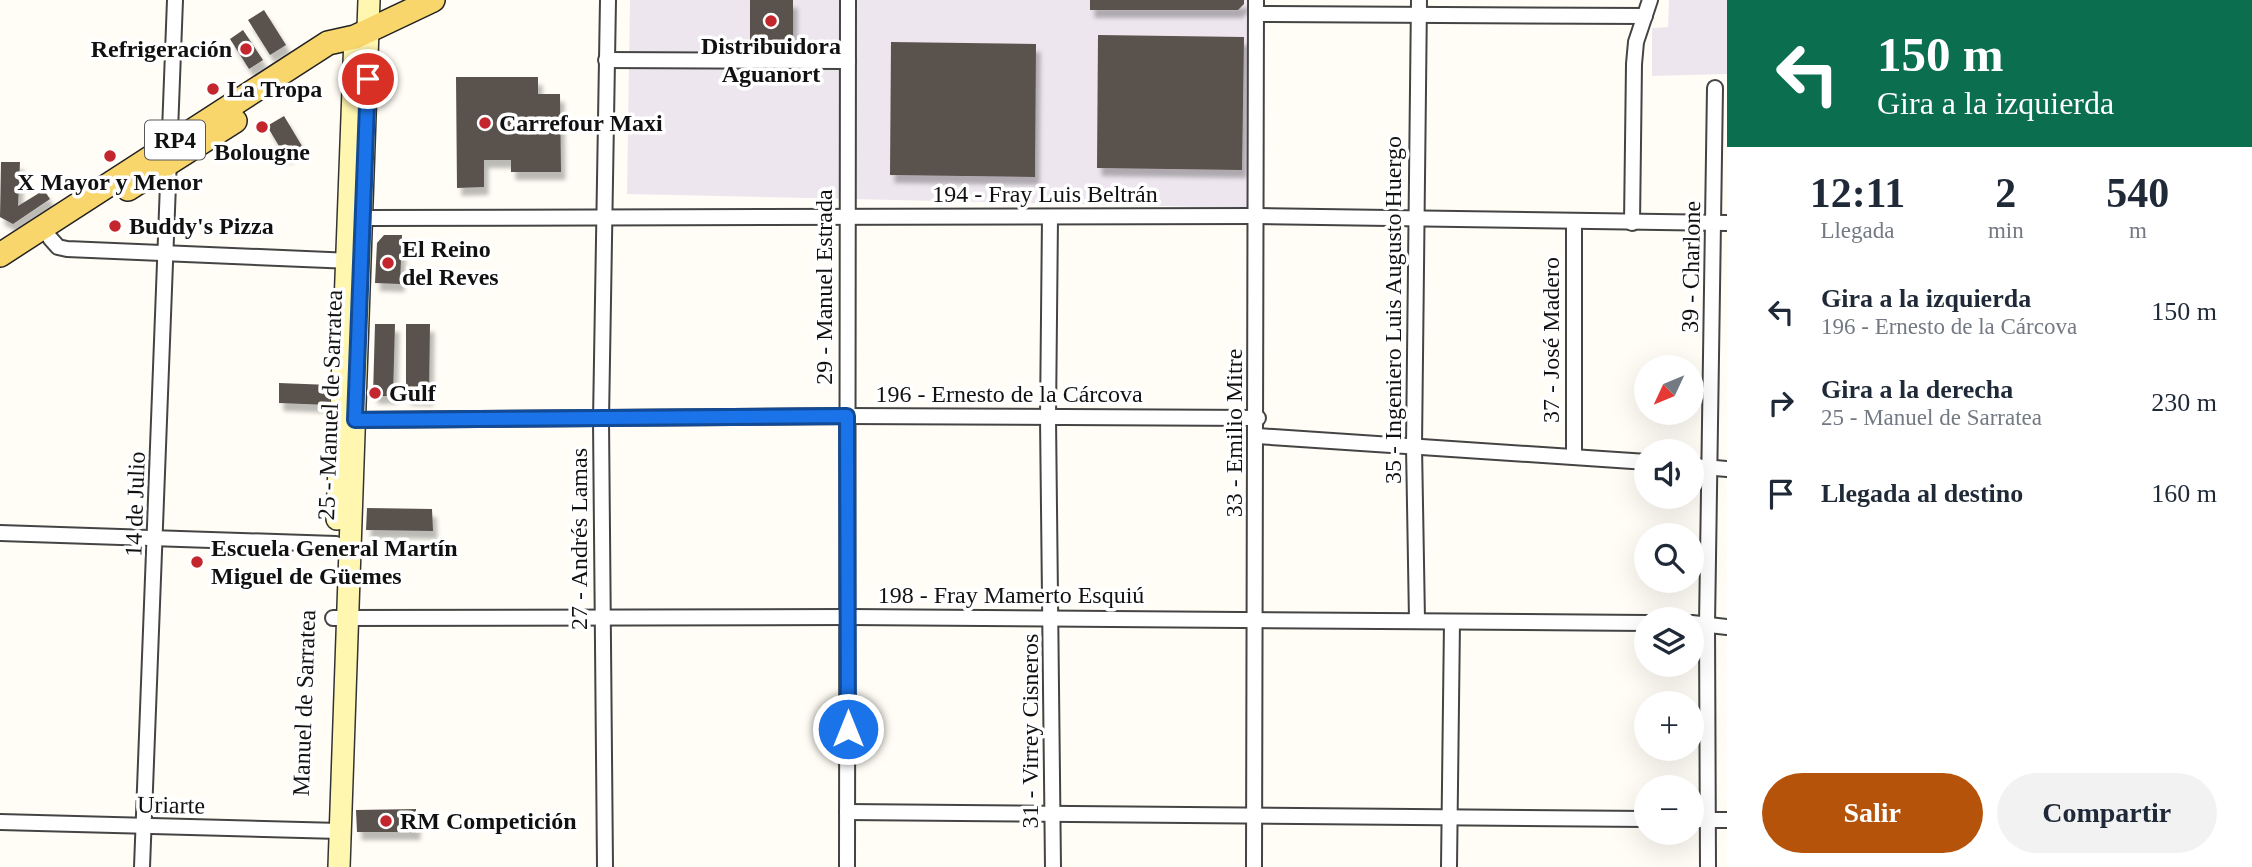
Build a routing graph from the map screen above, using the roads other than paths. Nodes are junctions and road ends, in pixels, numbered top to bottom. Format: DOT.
graph roads {
  1 [pos="175,0"];
  2 [pos="355,0"];
  3 [pos="369,0"];
  4 [pos="433,0"];
  5 [pos="608,0"];
  6 [pos="848,0"];
  7 [pos="1419,0"];
  8 [pos="1650,0"];
  9 [pos="1256,7"];
  10 [pos="1419,16"];
  11 [pos="1645,16"];
  12 [pos="362,33"];
  13 [pos="606,60"];
  14 [pos="848,61"];
  15 [pos="1715,88"];
  16 [pos="169,153"];
  17 [pos="1257,216"];
  18 [pos="1050,217"];
  19 [pos="364,218"];
  20 [pos="847,219"];
  21 [pos="604,220"];
  22 [pos="1416,220"];
  23 [pos="1574,223"];
  24 [pos="1632,223"];
  25 [pos="1720,223"];
  26 [pos="50,238"];
  27 [pos="166,254"];
  28 [pos="0,255"];
  29 [pos="354,261"];
  30 [pos="0,271"];
  31 [pos="847,416"];
  32 [pos="1048,418"];
  33 [pos="1258,418"];
  34 [pos="601,419"];
  35 [pos="347,420"];
  36 [pos="1257,436"];
  37 [pos="1414,446"];
  38 [pos="1574,457"];
  39 [pos="1634,461"];
  40 [pos="1704,467"];
  41 [pos="1711,467"];
  42 [pos="1727,469"];
  43 [pos="0,533"];
  44 [pos="156,540"];
  45 [pos="336,544"];
  46 [pos="1701,607"];
  47 [pos="849,617"];
  48 [pos="341,618"];
  49 [pos="1052,618"];
  50 [pos="603,619"];
  51 [pos="1256,619"];
  52 [pos="1417,620"];
  53 [pos="1452,622"];
  54 [pos="1634,623"];
  55 [pos="1704,624"];
  56 [pos="1727,627"];
  57 [pos="1702,677"];
  58 [pos="847,812"];
  59 [pos="1053,814"];
  60 [pos="1448,815"];
  61 [pos="1254,816"];
  62 [pos="1634,819"];
  63 [pos="1704,820"];
  64 [pos="1708,820"];
  65 [pos="1727,820"];
  66 [pos="0,822"];
  67 [pos="144,827"];
  68 [pos="333,831"];
  69 [pos="142,867"];
  70 [pos="324,867"];
  71 [pos="339,867"];
  72 [pos="604,867"];
  73 [pos="847,867"];
  74 [pos="1053,867"];
  75 [pos="1254,867"];
  76 [pos="1449,867"];
  77 [pos="1708,867"];
  1 -- 16 [label="street, 14 de Julio"];
  2 -- 12 [label="main road"];
  3 -- 12 [label="main road"];
  4 -- 12 [label="main road, RP4"];
  5 -- 13 [label="street, 27 - Andrés Lamas"];
  6 -- 14 [label="street, 29 - Manuel Estrada"];
  7 -- 10 [label="street, 35 - Ingeniero Luis Augusto Huergo"];
  8 -- 11 [label="street"];
  9 -- 10 [label="street"];
  9 -- 17 [label="street, 33 - Emilio Mitre"];
  10 -- 11 [label="street"];
  10 -- 22 [label="street, 35 - Ingeniero Luis Augusto Huergo"];
  11 -- 24 [label="street"];
  12 -- 16 [label="main road, RP4"];
  12 -- 19 [label="main road, 25 - Manuel de Sarratea"];
  12 -- 29 [label="main road, Manuel de Sarratea"];
  13 -- 14 [label="street"];
  13 -- 21 [label="street, 27 - Andrés Lamas"];
  14 -- 20 [label="street, 29 - Manuel Estrada"];
  15 -- 25 [label="street, 39 - Charlone"];
  16 -- 26 [label="main road, RP4"];
  16 -- 27 [label="street, 14 de Julio"];
  16 -- 28 [label="main road, RP4"];
  17 -- 18 [label="street, 194 - Fray Luis Beltrán"];
  17 -- 22 [label="street, 194 - Fray Luis Beltrán"];
  17 -- 33 [label="street, 33 - Emilio Mitre"];
  18 -- 20 [label="street, 194 - Fray Luis Beltrán"];
  18 -- 32 [label="street, 31 - Virrey Cisneros"];
  19 -- 21 [label="street, 194 - Fray Luis Beltrán"];
  19 -- 29 [label="main road, 25 - Manuel de Sarratea"];
  20 -- 21 [label="street, 194 - Fray Luis Beltrán"];
  20 -- 31 [label="street, 29 - Manuel Estrada"];
  21 -- 34 [label="street, 27 - Andrés Lamas"];
  22 -- 23 [label="street, 194 - Fray Luis Beltrán"];
  22 -- 37 [label="street, 35 - Ingeniero Luis Augusto Huergo"];
  23 -- 24 [label="street, 194 - Fray Luis Beltrán"];
  23 -- 38 [label="street, 37 - José Madero"];
  24 -- 25 [label="street, 194 - Fray Luis Beltrán"];
  25 -- 41 [label="street, 39 - Charlone"];
  26 -- 27 [label="street"];
  26 -- 30 [label="main road, RP4"];
  27 -- 29 [label="street"];
  27 -- 44 [label="street, 14 de Julio"];
  29 -- 35 [label="main road, Manuel de Sarratea"];
  31 -- 32 [label="street, 196 - Ernesto de la Cárcova"];
  31 -- 34 [label="street, 196 - Ernesto de la Cárcova"];
  31 -- 47 [label="street, 29 - Manuel Estrada"];
  32 -- 33 [label="street, 196 - Ernesto de la Cárcova"];
  32 -- 49 [label="street, 31 - Virrey Cisneros"];
  33 -- 36 [label="street, 33 - Emilio Mitre"];
  34 -- 35 [label="street, 196 - Ernesto de la Cárcova"];
  34 -- 50 [label="street, 27 - Andrés Lamas"];
  35 -- 45 [label="main road, Manuel de Sarratea"];
  35 -- 48 [label="main road, 25 - Manuel de Sarratea"];
  36 -- 37 [label="street"];
  36 -- 51 [label="street, 33 - Emilio Mitre"];
  37 -- 38 [label="street"];
  37 -- 52 [label="street, 35 - Ingeniero Luis Augusto Huergo"];
  38 -- 39 [label="street"];
  40 -- 41 [label="street"];
  41 -- 42 [label="street"];
  41 -- 46 [label="street, 39 - Charlone"];
  43 -- 44 [label="street"];
  44 -- 45 [label="street"];
  44 -- 67 [label="street, 14 de Julio"];
  45 -- 48 [label="main road, Manuel de Sarratea"];
  47 -- 49 [label="street, 198 - Fray Mamerto Esquiú"];
  47 -- 50 [label="street, 198 - Fray Mamerto Esquiú"];
  47 -- 58 [label="street, 29 - Manuel Estrada"];
  48 -- 50 [label="street, 198 - Fray Mamerto Esquiú"];
  48 -- 68 [label="main road, Manuel de Sarratea"];
  49 -- 51 [label="street, 198 - Fray Mamerto Esquiú"];
  49 -- 59 [label="street, 31 - Virrey Cisneros"];
  50 -- 72 [label="street, 27 - Andrés Lamas"];
  51 -- 52 [label="street, 198 - Fray Mamerto Esquiú"];
  51 -- 61 [label="street, 33 - Emilio Mitre"];
  52 -- 53 [label="street, 198 - Fray Mamerto Esquiú"];
  53 -- 54 [label="street, 198 - Fray Mamerto Esquiú"];
  53 -- 60 [label="street"];
  55 -- 56 [label="street"];
  57 -- 64 [label="street, 39 - Charlone"];
  58 -- 59 [label="street"];
  58 -- 73 [label="street, 29 - Manuel Estrada"];
  59 -- 61 [label="street"];
  59 -- 74 [label="street, 31 - Virrey Cisneros"];
  60 -- 61 [label="street"];
  60 -- 62 [label="street"];
  60 -- 76 [label="street"];
  61 -- 75 [label="street, 33 - Emilio Mitre"];
  63 -- 64 [label="street"];
  64 -- 65 [label="street"];
  64 -- 77 [label="street, 39 - Charlone"];
  66 -- 67 [label="street, Uriarte"];
  67 -- 68 [label="street, Uriarte"];
  67 -- 69 [label="street, 14 de Julio"];
  68 -- 70 [label="main road, Manuel de Sarratea"];
  68 -- 71 [label="main road"];
}
